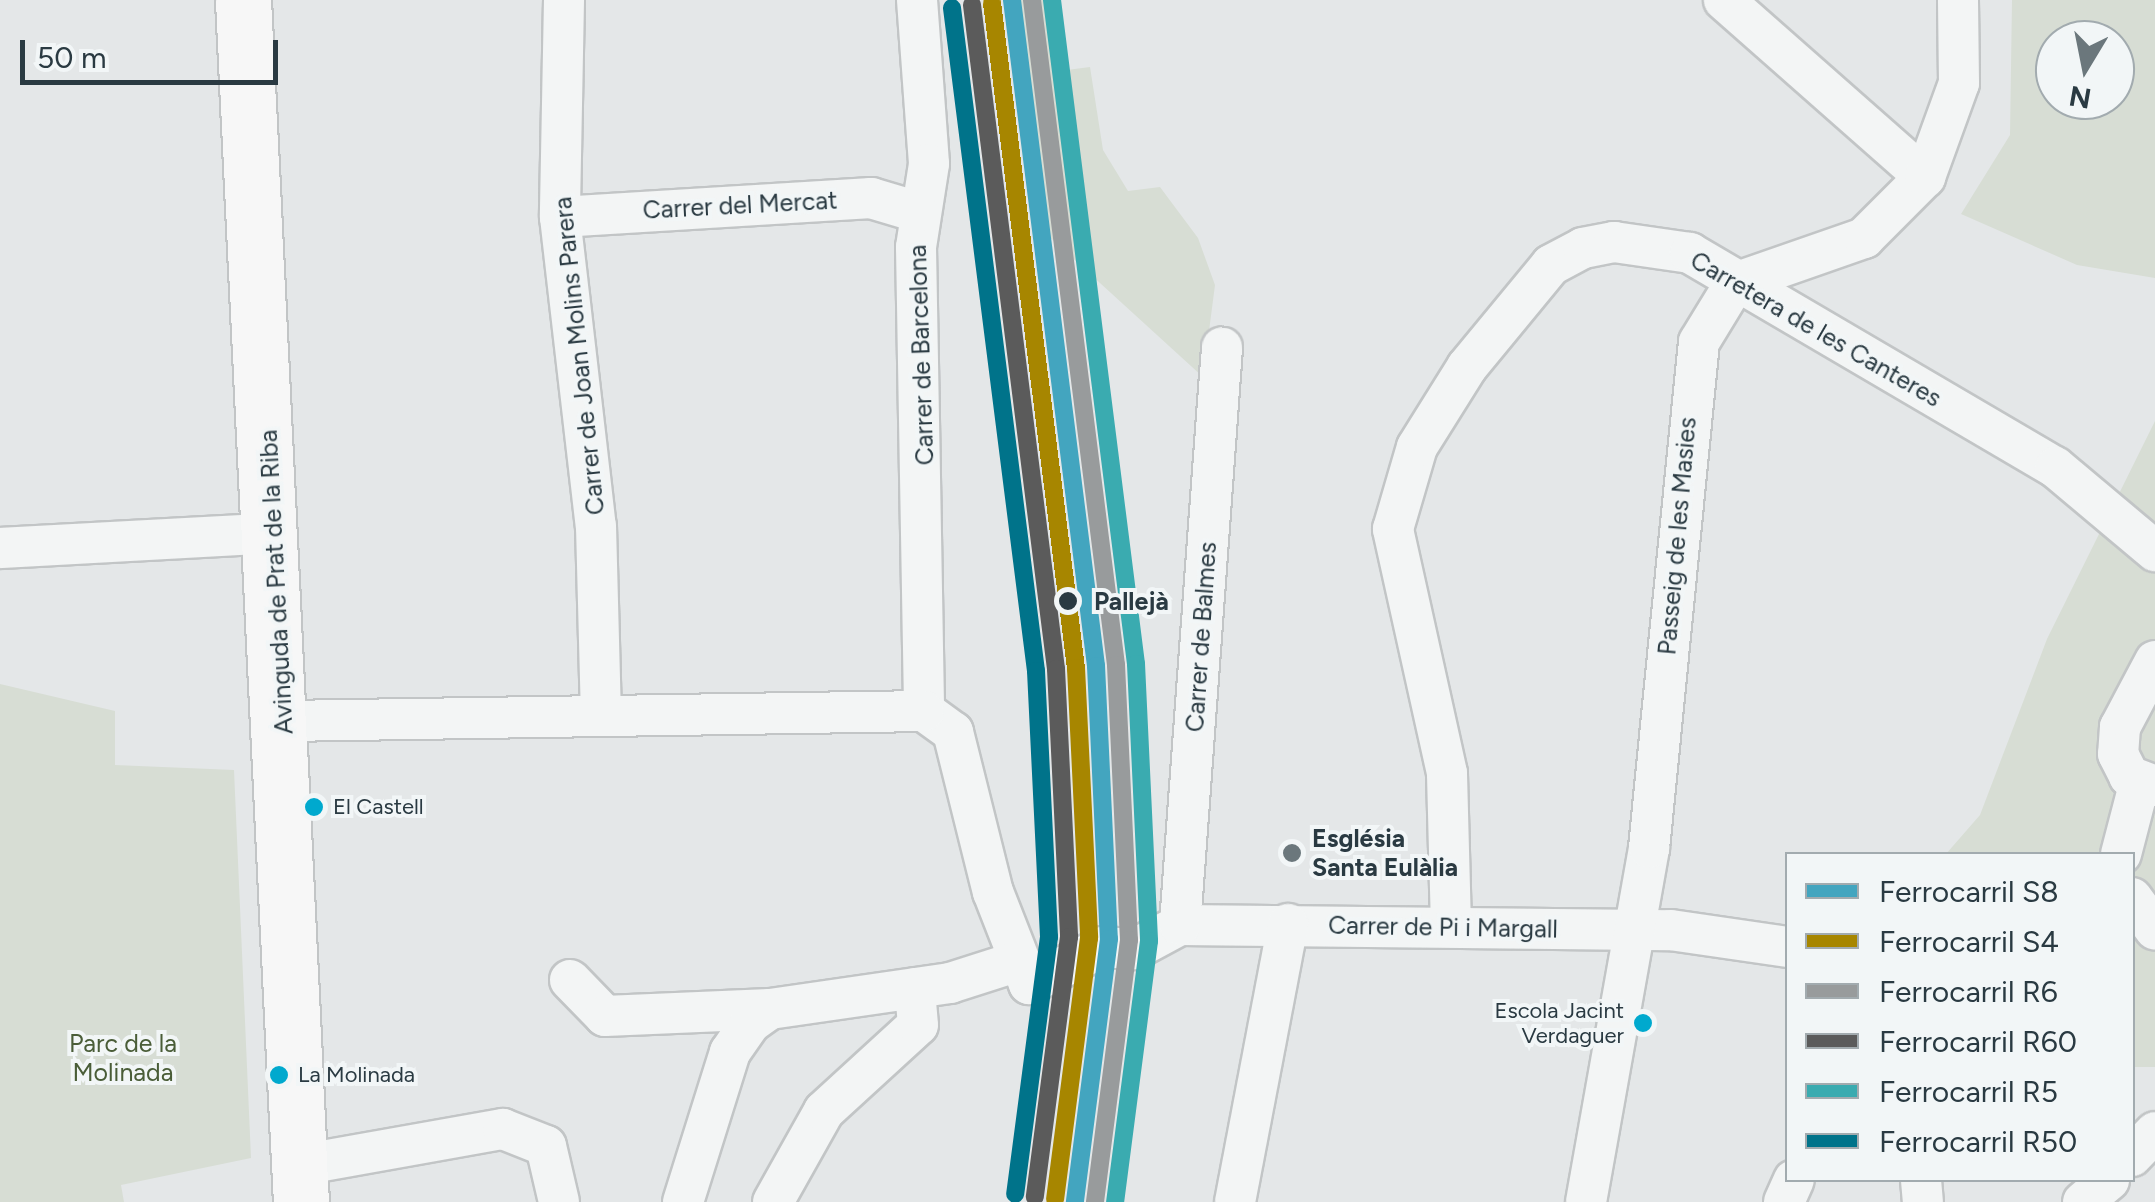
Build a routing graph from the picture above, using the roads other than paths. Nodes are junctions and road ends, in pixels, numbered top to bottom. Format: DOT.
graph roads {
  1 [pos="243,0"];
  2 [pos="564,0"];
  3 [pos="917,0"];
  4 [pos="1724,0"];
  5 [pos="1958,0"];
  6 [pos="1925,177"];
  7 [pos="918,212"];
  8 [pos="560,217"];
  9 [pos="1736,283"];
  10 [pos="1222,348"];
  11 [pos="274,534"];
  12 [pos="0,548"];
  13 [pos="2155,551"];
  14 [pos="2155,661"];
  15 [pos="602,712"];
  16 [pos="924,712"];
  17 [pos="283,721"];
  18 [pos="2148,784"];
  19 [pos="2122,852"];
  20 [pos="2135,902"];
  21 [pos="1288,924"];
  22 [pos="1180,925"];
  23 [pos="1452,927"];
  24 [pos="1637,930"];
  25 [pos="2155,930"];
  26 [pos="1785,947"];
  27 [pos="1016,962"];
  28 [pos="570,980"];
  29 [pos="915,988"];
  30 [pos="770,1009"];
  31 [pos="2155,1132"];
  32 [pos="2135,1153"];
  33 [pos="2108,1182"];
  34 [pos="301,1183"];
  35 [pos="559,1202"];
  36 [pos="682,1202"];
  37 [pos="773,1202"];
  38 [pos="1235,1202"];
  39 [pos="1586,1202"];
  40 [pos="2083,1202"];
  1 -- 11 [label="main road, Avinguda de Prat de la Riba"];
  2 -- 8 [label="street, Carrer de Joan Molins Parera"];
  3 -- 7 [label="street, Carrer de Barcelona"];
  4 -- 6 [label="street"];
  5 -- 6 [label="street"];
  6 -- 9 [label="street"];
  7 -- 8 [label="street, Carrer del Mercat"];
  7 -- 16 [label="street, Carrer de Barcelona"];
  8 -- 15 [label="street, Carrer de Joan Molins Parera"];
  9 -- 13 [label="street, Carretera de les Canteres"];
  9 -- 23 [label="street, Carretera de les Canteres"];
  9 -- 24 [label="street, Passeig de les Masies"];
  10 -- 22 [label="street, Carrer de Balmes"];
  11 -- 12 [label="street"];
  11 -- 17 [label="main road, Avinguda de Prat de la Riba"];
  14 -- 18 [label="street"];
  15 -- 16 [label="street"];
  15 -- 17 [label="street"];
  16 -- 27 [label="street"];
  17 -- 34 [label="main road, Avinguda de Prat de la Riba"];
  18 -- 19 [label="street"];
  20 -- 25 [label="street"];
  21 -- 22 [label="street, Carrer de Pi i Margall"];
  21 -- 23 [label="street, Carrer de Pi i Margall"];
  21 -- 38 [label="street"];
  22 -- 27 [label="street, Carrer de Pi i Margall"];
  23 -- 24 [label="street, Carrer de Pi i Margall"];
  24 -- 26 [label="street, Carrer de Pi i Margall"];
  24 -- 39 [label="street, Passeig de les Masies"];
  27 -- 29 [label="street"];
  28 -- 30 [label="street"];
  29 -- 30 [label="street"];
  29 -- 37 [label="street"];
  30 -- 36 [label="street"];
  31 -- 32 [label="street"];
  33 -- 40 [label="street"];
  34 -- 35 [label="street"];
}
